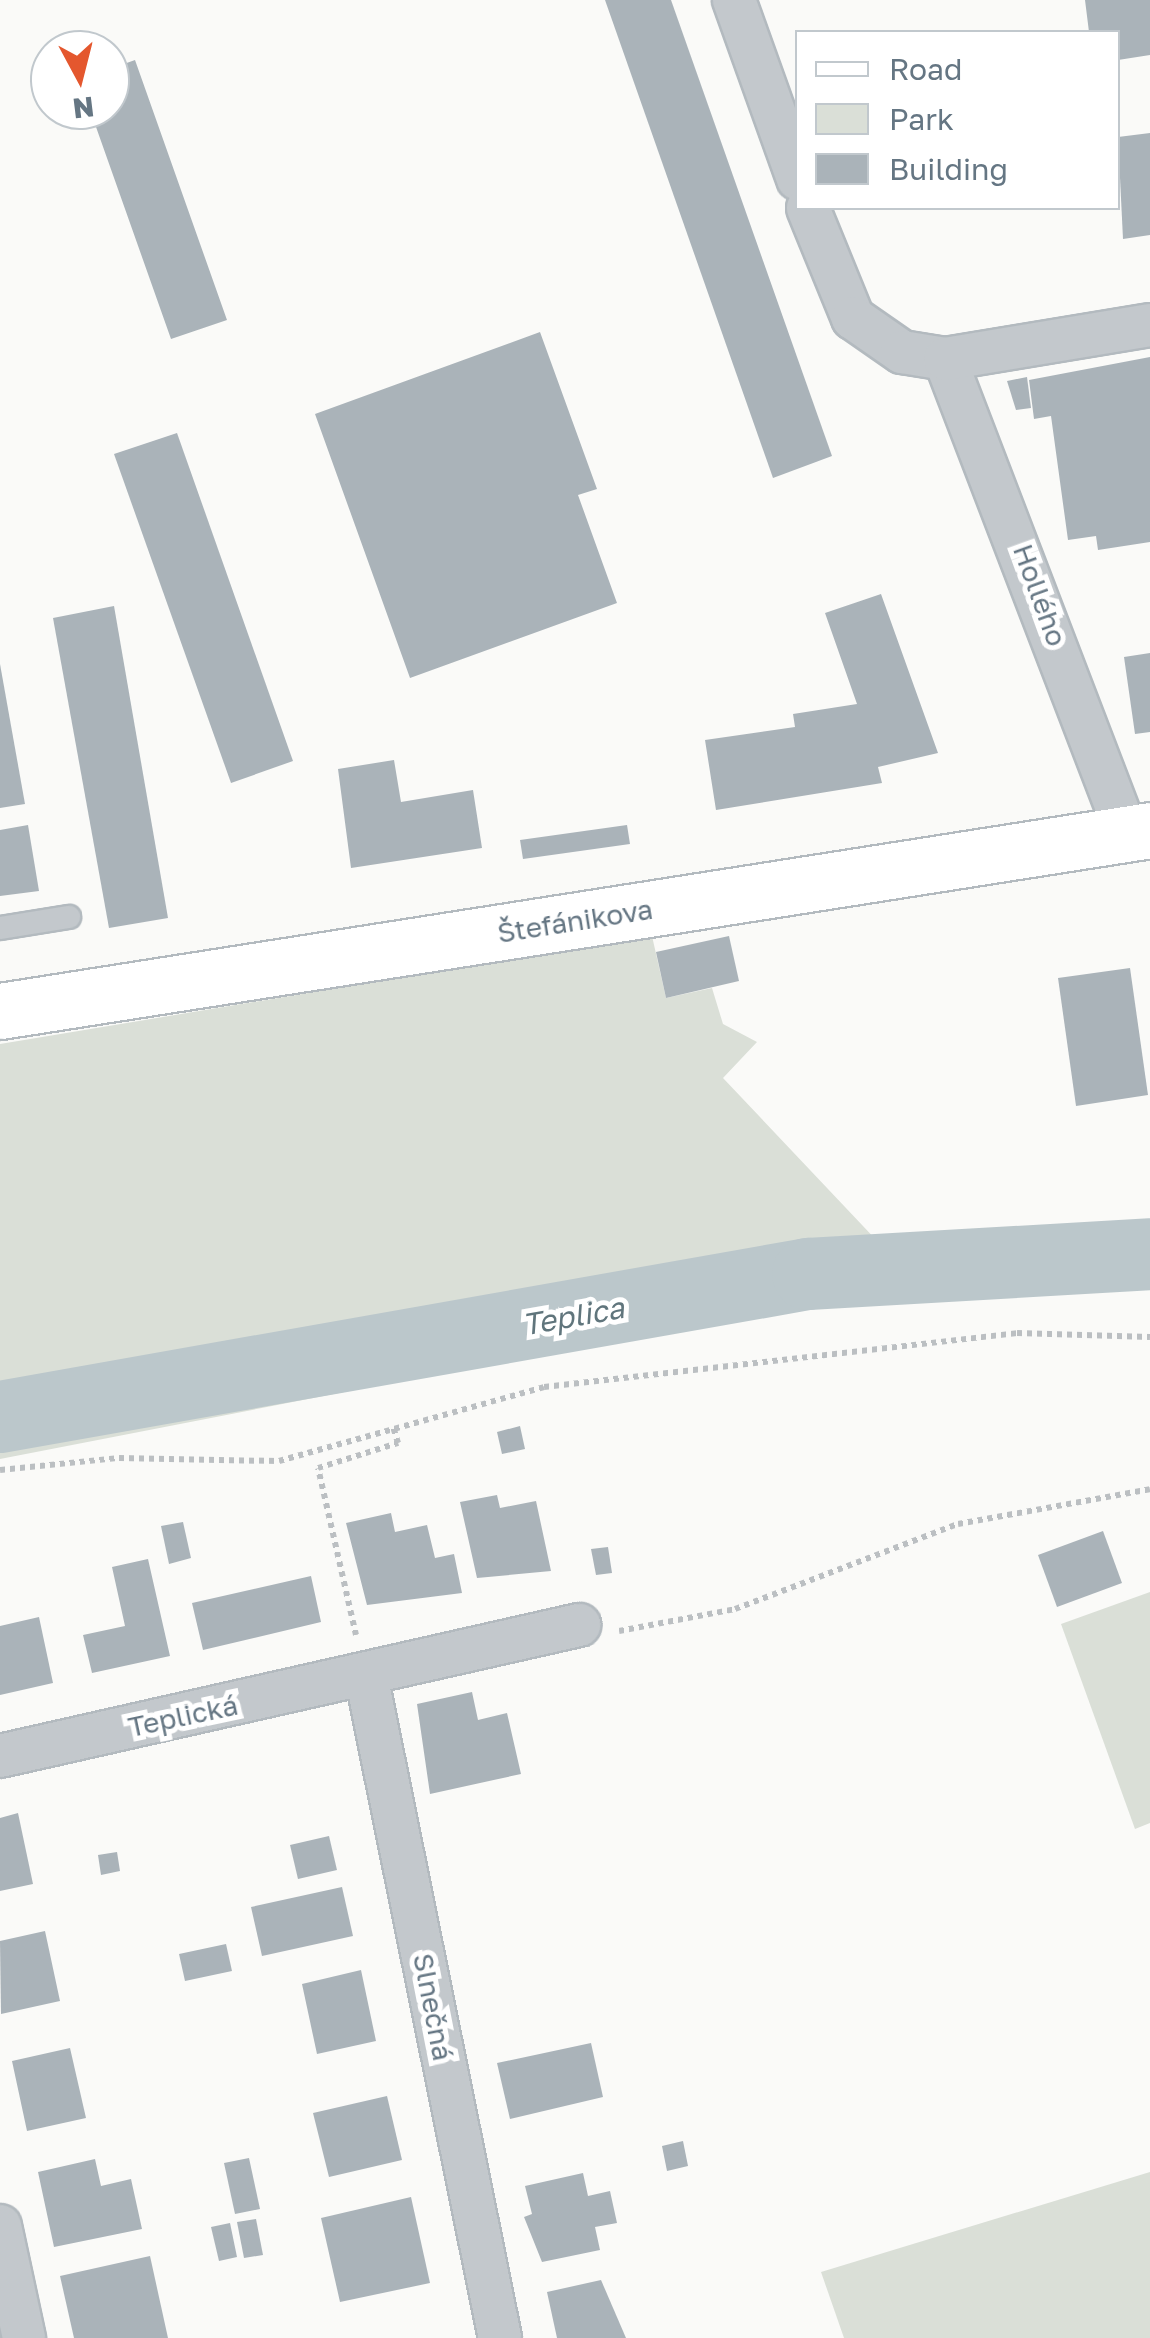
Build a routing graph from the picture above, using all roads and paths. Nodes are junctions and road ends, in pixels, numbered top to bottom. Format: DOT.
graph roads {
  1 [pos="734,0"];
  2 [pos="795,171"];
  3 [pos="809,210"];
  4 [pos="1150,325"];
  5 [pos="945,359"];
  6 [pos="1138,832"];
  7 [pos="69,917"];
  8 [pos="0,928"];
  9 [pos="0,1011"];
  10 [pos="1150,1338"];
  11 [pos="392,1427"];
  12 [pos="0,1470"];
  13 [pos="1150,1489"];
  14 [pos="578,1625"];
  15 [pos="366,1675"];
  16 [pos="0,1756"];
  17 [pos="0,2226"];
  18 [pos="24,2338"];
  19 [pos="500,2338"];
  1 -- 2 [label="street"];
  3 -- 5 [label="street"];
  4 -- 5 [label="street"];
  5 -- 6 [label="street, Hollého"];
  6 -- 9 [label="street, Štefánikova"];
  7 -- 8 [label="lane"];
  10 -- 11 [label="path"];
  11 -- 12 [label="path"];
  11 -- 15 [label="path"];
  13 -- 14 [label="path"];
  14 -- 15 [label="street, Teplická"];
  15 -- 16 [label="street, Teplická"];
  15 -- 19 [label="street, Slnečná"];
  17 -- 18 [label="street"];
}
